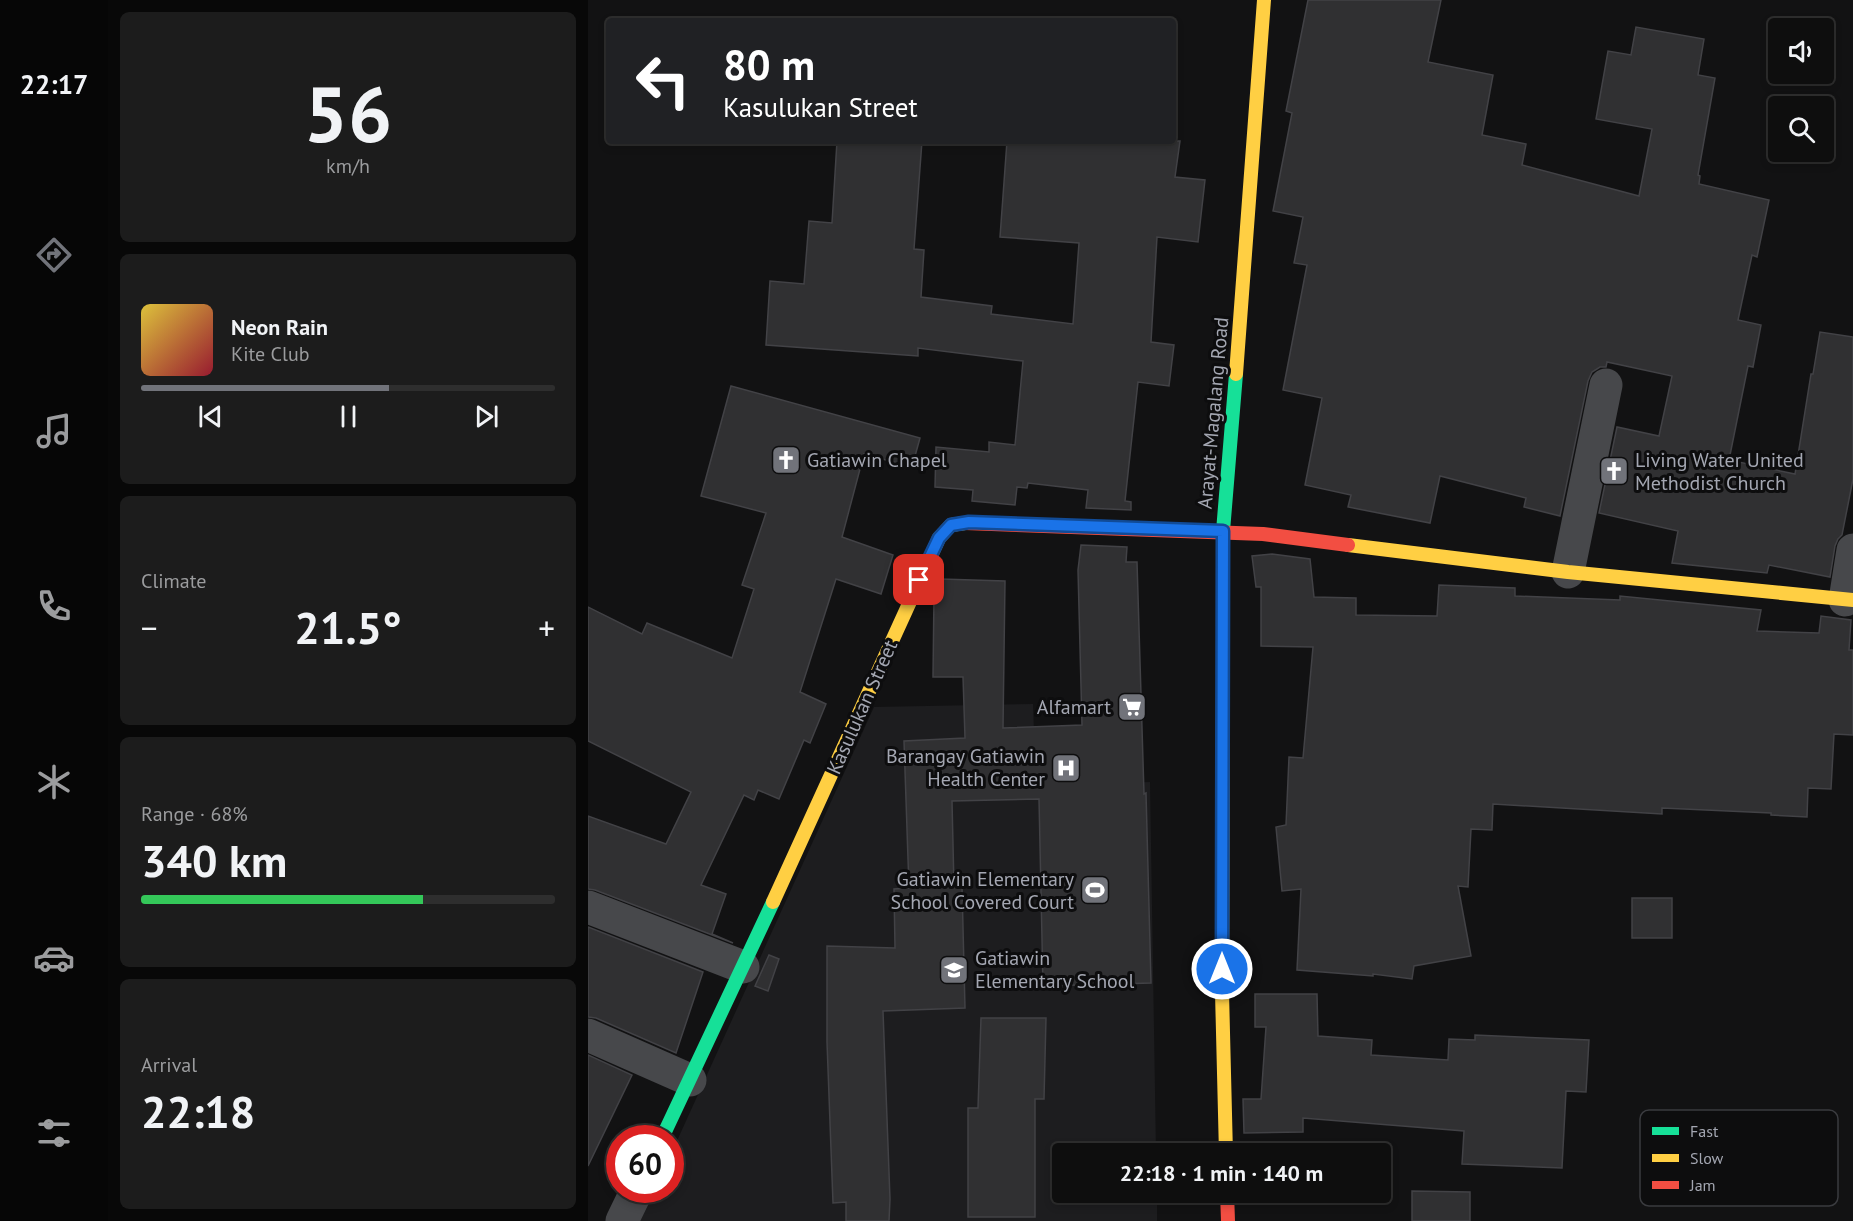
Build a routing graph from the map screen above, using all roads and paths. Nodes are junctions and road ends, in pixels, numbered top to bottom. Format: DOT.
graph roads {
  1 [pos="1264,0"];
  2 [pos="1606,385"];
  3 [pos="1223,531"];
  4 [pos="1853,550"];
  5 [pos="1568,572"];
  6 [pos="1849,600"];
  7 [pos="588,908"];
  8 [pos="743,967"];
  9 [pos="588,1035"];
  10 [pos="690,1080"];
  11 [pos="668,1125"];
  12 [pos="1226,1143"];
  13 [pos="631,1203"];
  14 [pos="1227,1203"];
  15 [pos="622,1221"];
  16 [pos="1228,1221"];
  1 -- 3 [label="street, Arayat-Magalang Road"];
  2 -- 5 [label="street"];
  3 -- 5 [label="street, Kasulukan Street"];
  3 -- 8 [label="street, Kasulukan Street"];
  3 -- 12 [label="street, Arayat-Magalang Road"];
  4 -- 6 [label="street"];
  5 -- 6 [label="street, Kasulukan Street"];
  7 -- 8 [label="street"];
  8 -- 10 [label="street, Kasulukan Street"];
  9 -- 10 [label="street"];
  10 -- 11 [label="street, Kasulukan Street"];
  13 -- 15 [label="street"];
  14 -- 16 [label="street"];
}
